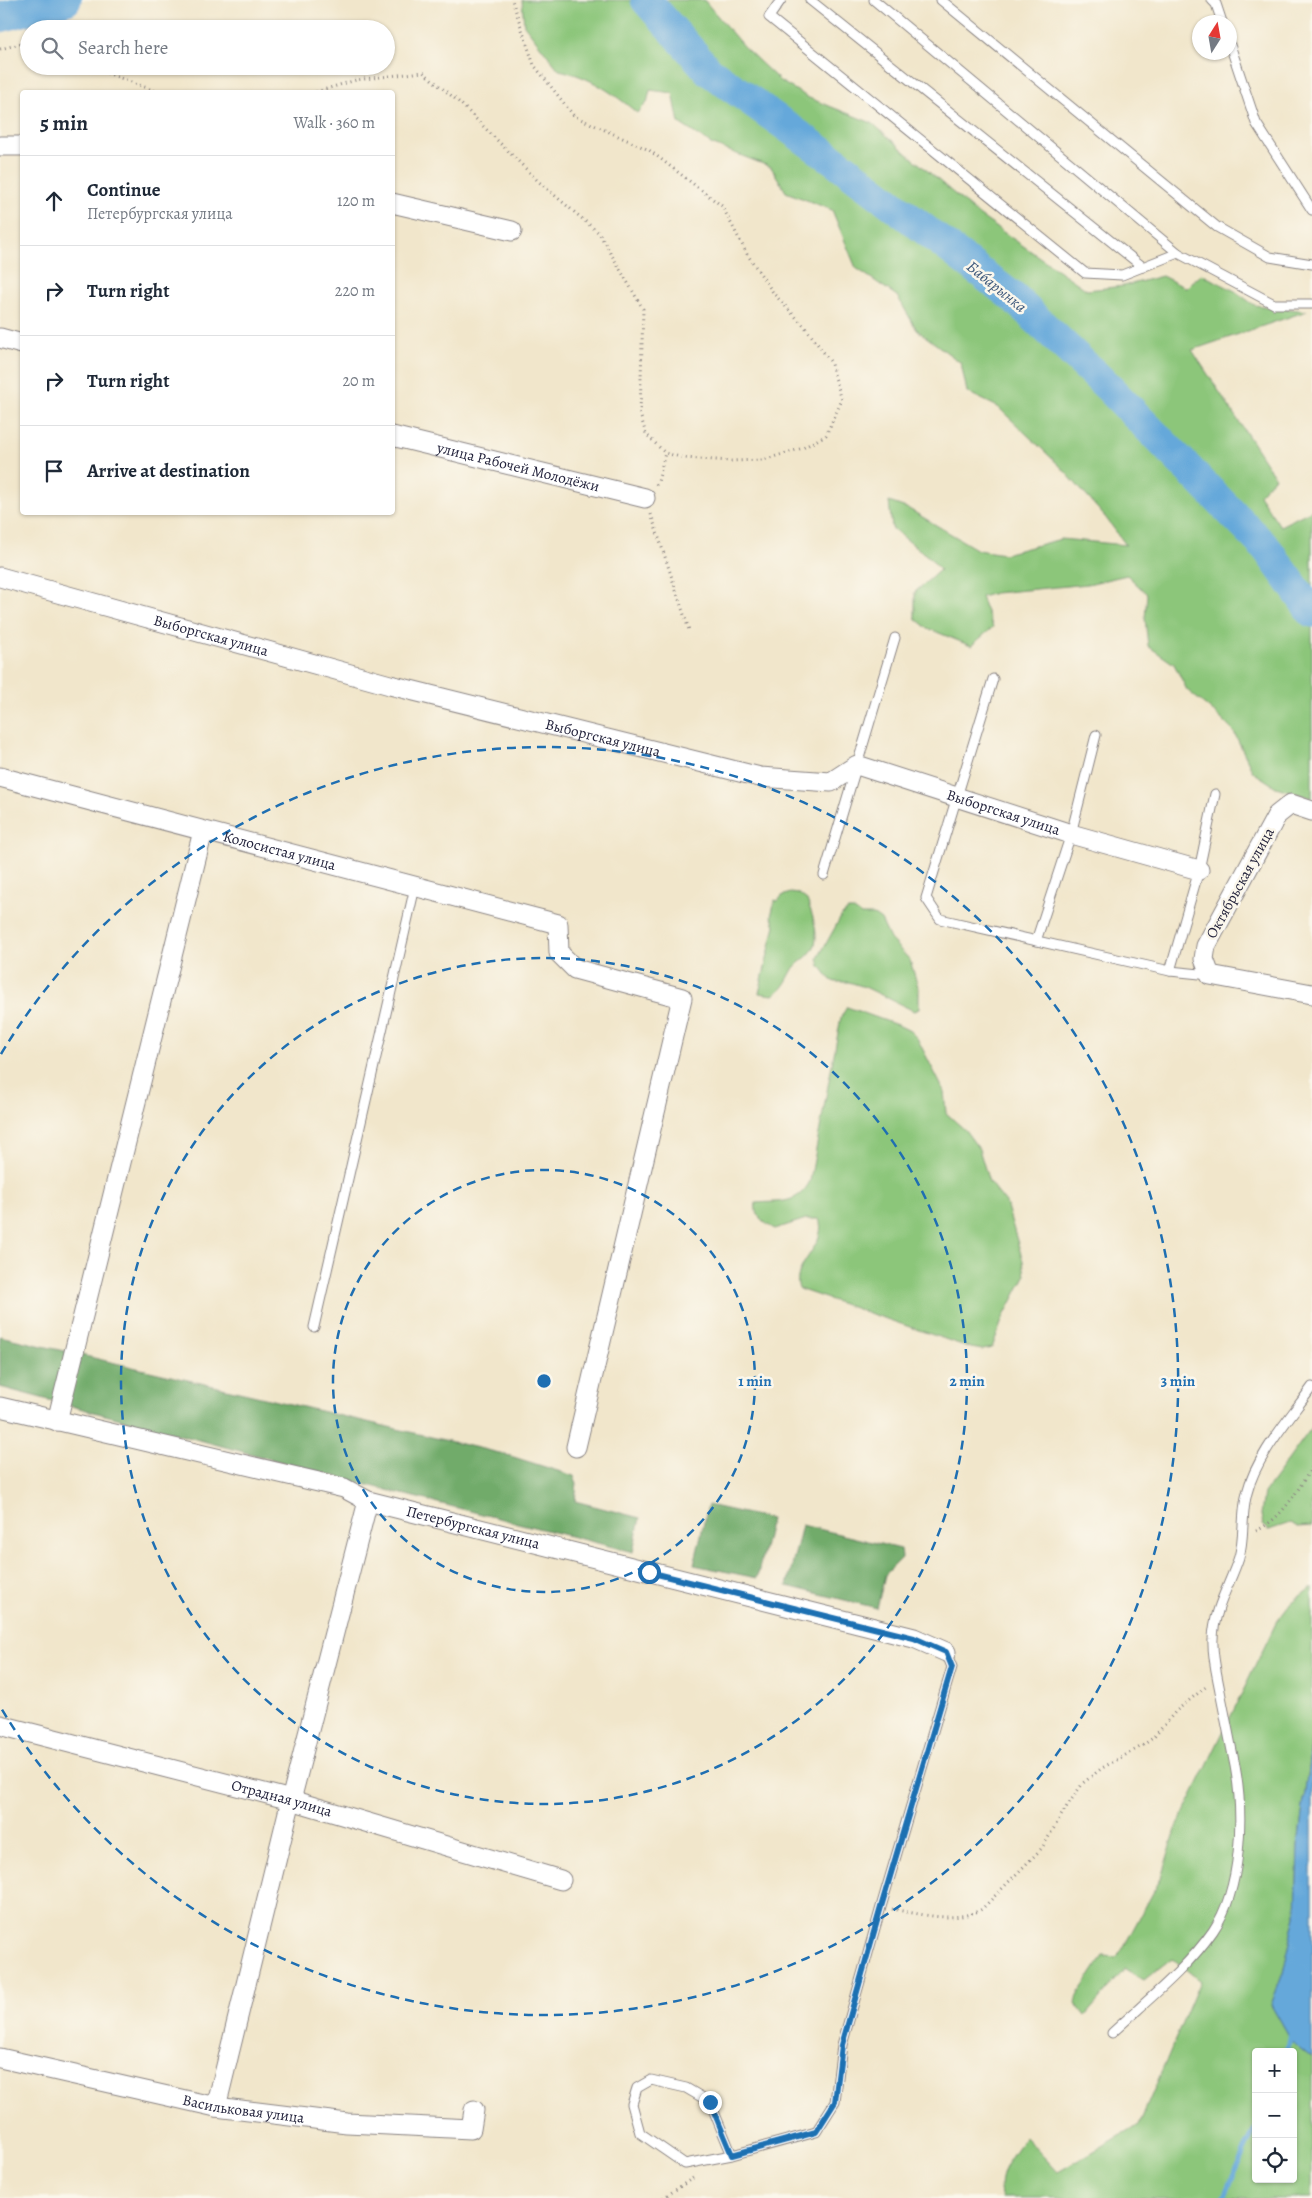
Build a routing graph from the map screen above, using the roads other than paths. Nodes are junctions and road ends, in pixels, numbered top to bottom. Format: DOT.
graph roads {
  1 [pos="781,0"];
  2 [pos="810,0"];
  3 [pos="874,0"];
  4 [pos="941,0"];
  5 [pos="1212,0"];
  6 [pos="1220,15"];
  7 [pos="1235,60"];
  8 [pos="0,146"];
  9 [pos="20,146"];
  10 [pos="395,203"];
  11 [pos="1312,210"];
  12 [pos="512,231"];
  13 [pos="1178,253"];
  14 [pos="1312,264"];
  15 [pos="1143,267"];
  16 [pos="1312,304"];
  17 [pos="0,338"];
  18 [pos="20,343"];
  19 [pos="395,437"];
  20 [pos="645,498"];
  21 [pos="0,577"];
  22 [pos="895,638"];
  23 [pos="993,679"];
  24 [pos="1096,735"];
  25 [pos="857,764"];
  26 [pos="0,777"];
  27 [pos="1215,794"];
  28 [pos="957,797"];
  29 [pos="1312,811"];
  30 [pos="203,830"];
  31 [pos="1071,834"];
  32 [pos="1199,870"];
  33 [pos="824,874"];
  34 [pos="415,887"];
  35 [pos="1036,941"];
  36 [pos="1170,972"];
  37 [pos="1210,975"];
  38 [pos="1312,994"];
  39 [pos="314,1327"];
  40 [pos="1312,1387"];
  41 [pos="0,1407"];
  42 [pos="57,1422"];
  43 [pos="576,1448"];
  44 [pos="368,1501"];
  45 [pos="946,1652"];
  46 [pos="0,1725"];
  47 [pos="291,1800"];
  48 [pos="561,1880"];
  49 [pos="1112,2033"];
  50 [pos="0,2058"];
  51 [pos="216,2108"];
  52 [pos="474,2110"];
  53 [pos="732,2155"];
  1 -- 15 [label="lane"];
  2 -- 15 [label="lane"];
  3 -- 13 [label="lane"];
  4 -- 14 [label="lane"];
  5 -- 6 [label="lane"];
  7 -- 11 [label="lane"];
  8 -- 9 [label="street"];
  10 -- 12 [label="street"];
  13 -- 15 [label="lane"];
  13 -- 16 [label="lane"];
  17 -- 18 [label="street"];
  19 -- 20 [label="street, улица Рабочей Молодёжи"];
  21 -- 25 [label="street, Выборгская улица"];
  22 -- 25 [label="lane"];
  23 -- 28 [label="lane"];
  24 -- 31 [label="lane"];
  25 -- 28 [label="street, Выборгская улица"];
  25 -- 33 [label="lane"];
  26 -- 30 [label="street, Колосистая улица"];
  27 -- 32 [label="lane"];
  28 -- 31 [label="street, Выборгская улица"];
  28 -- 35 [label="lane"];
  29 -- 37 [label="street, Октябрьская улица"];
  30 -- 34 [label="street, Колосистая улица"];
  30 -- 42 [label="street"];
  31 -- 32 [label="street, Выборгская улица"];
  31 -- 35 [label="lane"];
  32 -- 36 [label="lane"];
  34 -- 39 [label="lane"];
  34 -- 43 [label="street, Колосистая улица"];
  35 -- 36 [label="lane"];
  36 -- 37 [label="lane"];
  37 -- 38 [label="street"];
  40 -- 49 [label="lane"];
  41 -- 42 [label="street, Петербургская улица"];
  42 -- 44 [label="street, Петербургская улица"];
  44 -- 45 [label="street, Петербургская улица"];
  44 -- 47 [label="street"];
  45 -- 53 [label="lane"];
  46 -- 47 [label="street, Отрадная улица"];
  47 -- 48 [label="street, Отрадная улица"];
  47 -- 51 [label="street"];
  50 -- 51 [label="street, Васильковая улица"];
  51 -- 52 [label="street, Васильковая улица"];
  53 -- 53 [label="lane"];
}
